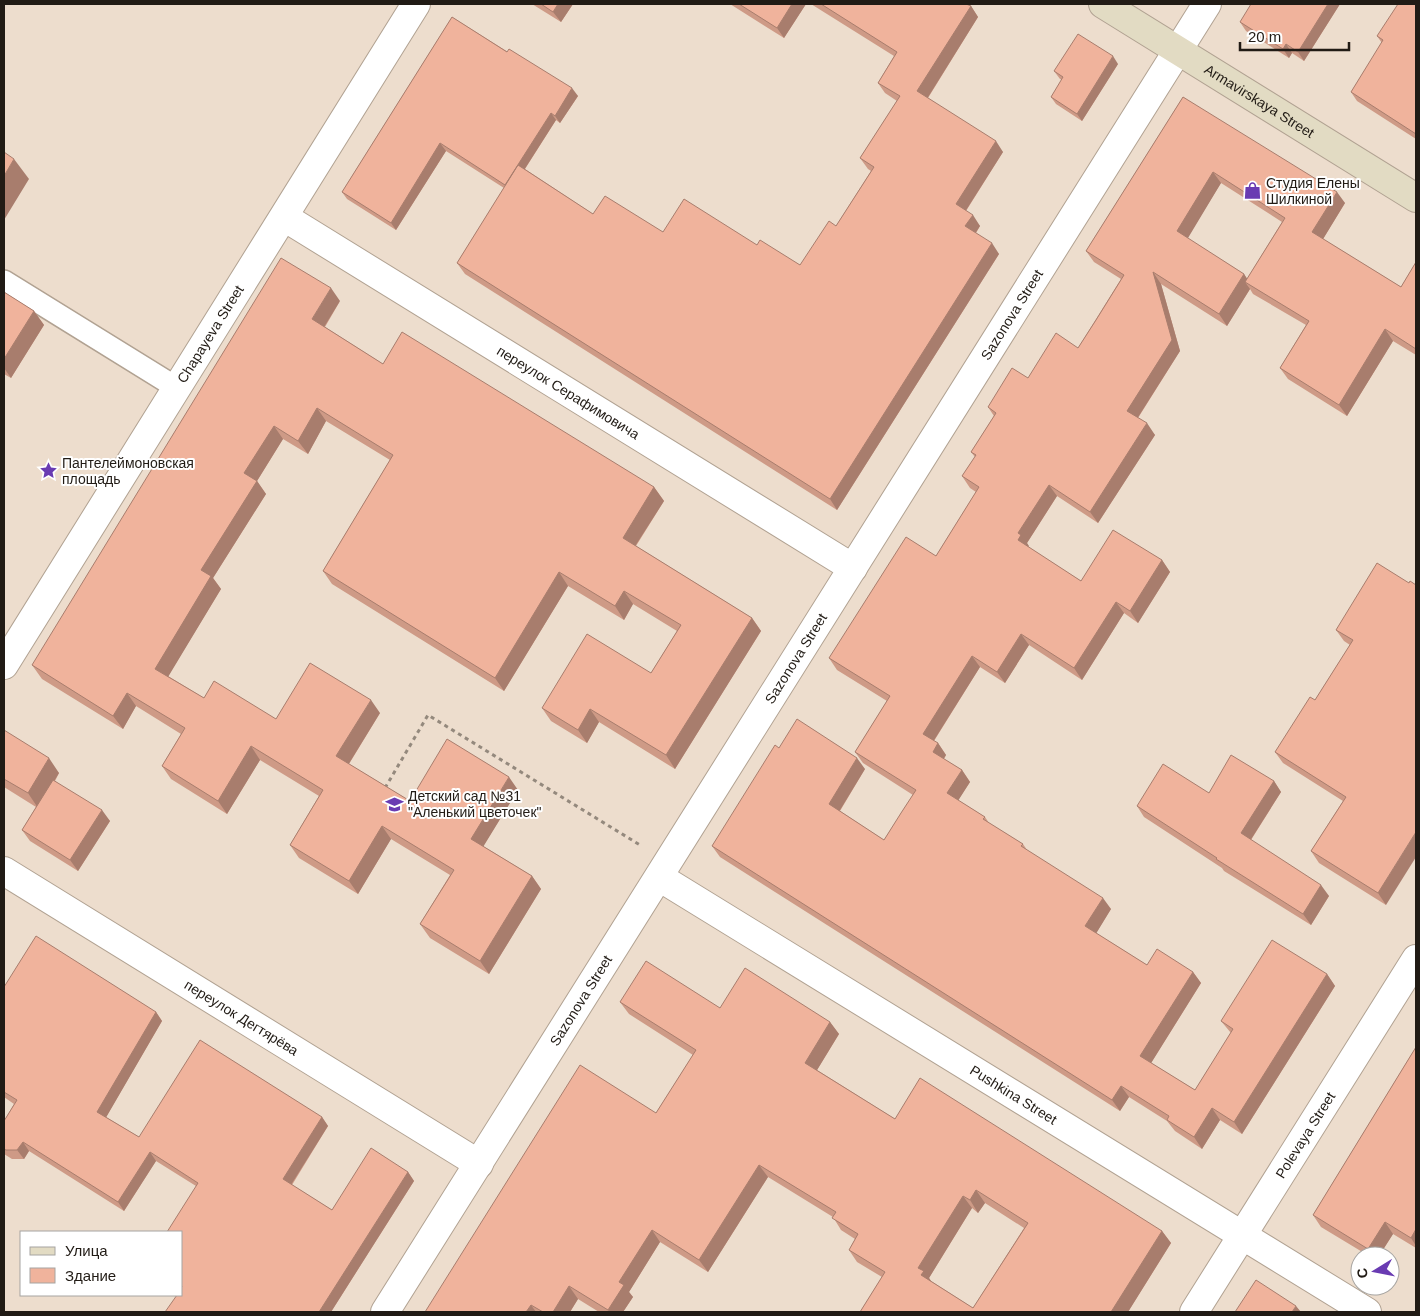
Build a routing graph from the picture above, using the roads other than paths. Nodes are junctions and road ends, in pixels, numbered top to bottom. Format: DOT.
graph roads {
  1 [pos="416,4"];
  2 [pos="1103,4"];
  3 [pos="1207,4"];
  4 [pos="1178,50"];
  5 [pos="1416,198"];
  6 [pos="284,217"];
  7 [pos="4,281"];
  8 [pos="177,388"];
  9 [pos="853,568"];
  10 [pos="6,657"];
  11 [pos="664,870"];
  12 [pos="4,872"];
  13 [pos="1416,959"];
  14 [pos="479,1164"];
  15 [pos="1243,1236"];
  16 [pos="385,1312"];
  17 [pos="1194,1312"];
  18 [pos="1367,1312"];
  1 -- 6 [label="street, Chapayeva Street"];
  2 -- 4 [label="street, Armavirskaya Street"];
  3 -- 4 [label="street, Sazonova Street"];
  4 -- 5 [label="street, Armavirskaya Street"];
  4 -- 9 [label="street, Sazonova Street"];
  6 -- 8 [label="street, Chapayeva Street"];
  6 -- 9 [label="street, переулок Серафимовича"];
  7 -- 8 [label="lane"];
  8 -- 10 [label="street, Chapayeva Street"];
  9 -- 11 [label="street, Sazonova Street"];
  11 -- 14 [label="street, Sazonova Street"];
  11 -- 15 [label="street, Pushkina Street"];
  12 -- 14 [label="street, переулок Дегтярёва"];
  13 -- 15 [label="street, Polevaya Street"];
  14 -- 16 [label="street, Sazonova Street"];
  15 -- 17 [label="street, Polevaya Street"];
  15 -- 18 [label="street, Pushkina Street"];
}
